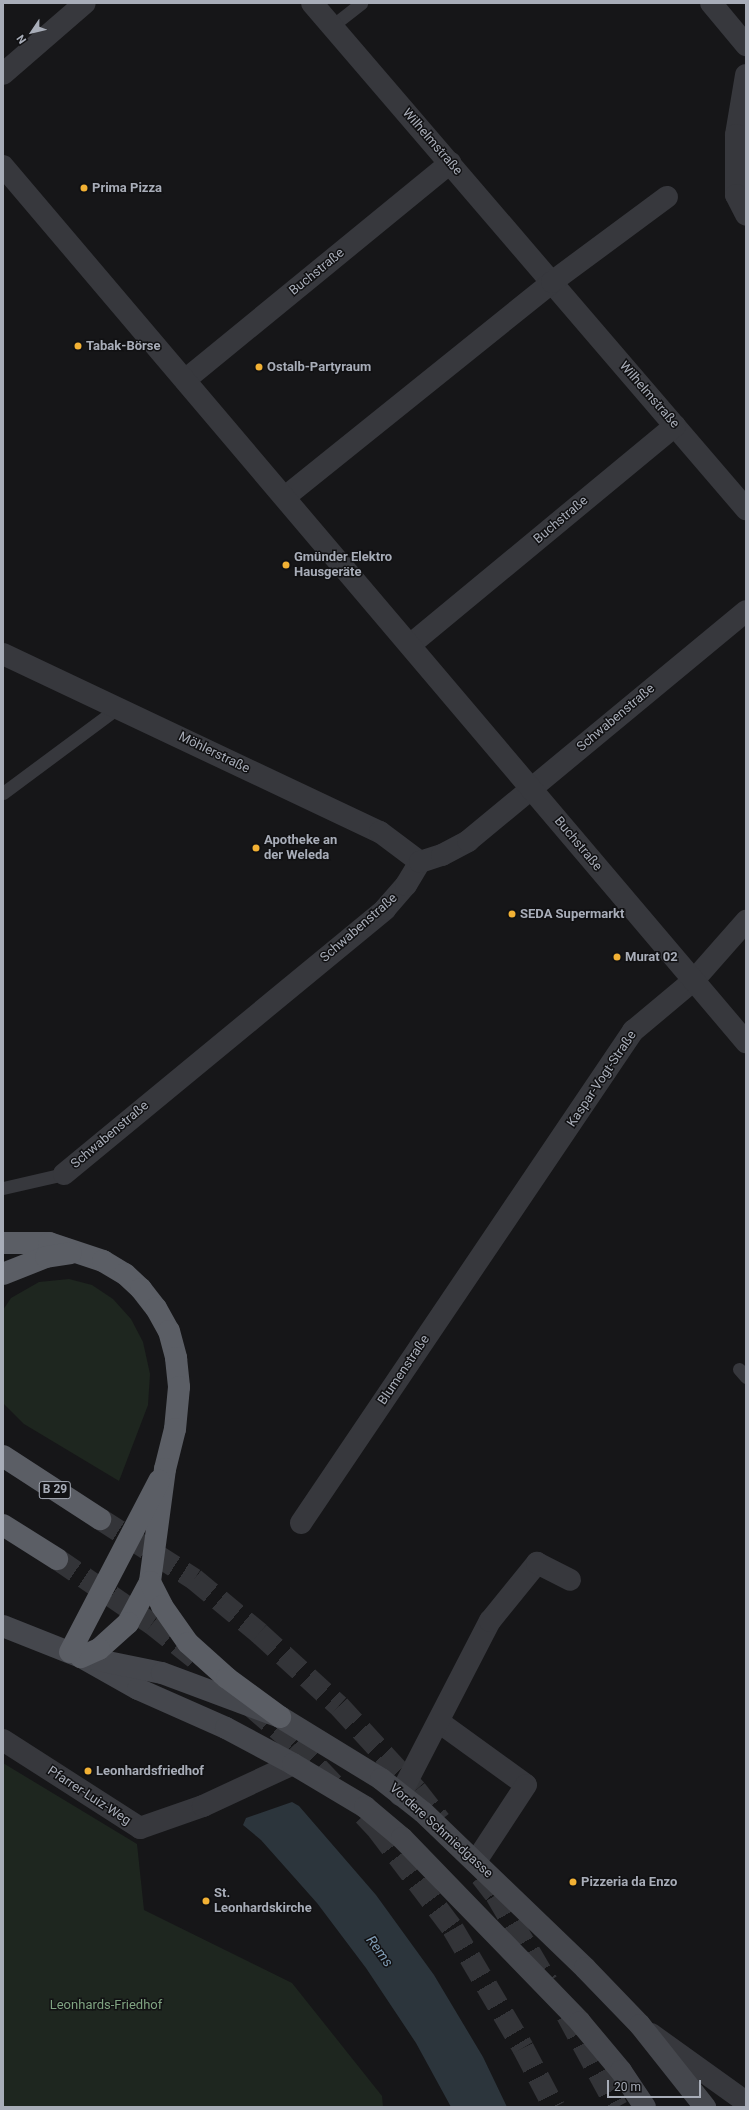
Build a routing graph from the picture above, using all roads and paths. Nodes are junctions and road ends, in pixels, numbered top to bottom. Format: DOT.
graph roads {
  1 [pos="85,3"];
  2 [pos="312,3"];
  3 [pos="361,3"];
  4 [pos="721,7"];
  5 [pos="332,26"];
  6 [pos="746,45"];
  7 [pos="3,74"];
  8 [pos="746,74"];
  9 [pos="450,163"];
  10 [pos="3,166"];
  11 [pos="667,197"];
  12 [pos="746,215"];
  13 [pos="552,282"];
  14 [pos="185,380"];
  15 [pos="675,426"];
  16 [pos="285,497"];
  17 [pos="746,509"];
  18 [pos="746,611"];
  19 [pos="410,646"];
  20 [pos="3,654"];
  21 [pos="119,707"];
  22 [pos="531,788"];
  23 [pos="3,793"];
  24 [pos="420,862"];
  25 [pos="746,921"];
  26 [pos="694,980"];
  27 [pos="746,1042"];
  28 [pos="64,1174"];
  29 [pos="3,1188"];
  30 [pos="507,1217"];
  31 [pos="3,1243"];
  32 [pos="80,1252"];
  33 [pos="3,1274"];
  34 [pos="5,1456"];
  35 [pos="165,1469"];
  36 [pos="100,1519"];
  37 [pos="301,1523"];
  38 [pos="3,1525"];
  39 [pos="57,1559"];
  40 [pos="570,1580"];
  41 [pos="150,1582"];
  42 [pos="3,1626"];
  43 [pos="75,1654"];
  44 [pos="280,1717"];
  45 [pos="439,1722"];
  46 [pos="3,1740"];
  47 [pos="293,1764"];
  48 [pos="400,1794"];
  49 [pos="476,1861"];
  50 [pos="640,2025"];
  51 [pos="746,2102"];
  52 [pos="644,2107"];
  53 [pos="705,2107"];
  1 -- 7 [label="street"];
  2 -- 5 [label="street, Wilhelmstraße"];
  3 -- 5 [label="lane"];
  4 -- 6 [label="street"];
  5 -- 9 [label="street, Wilhelmstraße"];
  8 -- 12 [label="street"];
  9 -- 13 [label="street, Wilhelmstraße"];
  9 -- 14 [label="street, Buchstraße"];
  10 -- 14 [label="street, Buchstraße"];
  11 -- 13 [label="street"];
  13 -- 15 [label="street, Wilhelmstraße"];
  13 -- 16 [label="street"];
  14 -- 16 [label="street, Buchstraße"];
  15 -- 17 [label="street, Wilhelmstraße"];
  15 -- 19 [label="street, Buchstraße"];
  16 -- 19 [label="street, Buchstraße"];
  18 -- 22 [label="street, Schwabenstraße"];
  19 -- 22 [label="street, Buchstraße"];
  20 -- 21 [label="street, Möhlerstraße"];
  21 -- 23 [label="lane"];
  21 -- 24 [label="street, Möhlerstraße"];
  22 -- 24 [label="street, Schwabenstraße"];
  22 -- 26 [label="street, Buchstraße"];
  24 -- 28 [label="street, Schwabenstraße"];
  25 -- 26 [label="street, Kaspar-Vogt-Straße"];
  26 -- 27 [label="street, Buchstraße"];
  26 -- 30 [label="street, Kaspar-Vogt-Straße"];
  28 -- 29 [label="lane"];
  30 -- 37 [label="street, Blumenstraße"];
  31 -- 32 [label="highway"];
  32 -- 33 [label="highway"];
  32 -- 35 [label="highway"];
  34 -- 36 [label="highway, B 29"];
  35 -- 41 [label="highway"];
  35 -- 43 [label="highway"];
  38 -- 39 [label="highway"];
  40 -- 45 [label="street"];
  41 -- 43 [label="highway"];
  41 -- 44 [label="highway"];
  42 -- 43 [label="main road"];
  43 -- 44 [label="main road, Vordere Schmiedgasse"];
  43 -- 47 [label="main road"];
  44 -- 48 [label="main road, Vordere Schmiedgasse"];
  45 -- 48 [label="street"];
  45 -- 49 [label="street"];
  46 -- 47 [label="street, Pfarrer-Luiz-Weg"];
  47 -- 52 [label="main road"];
  48 -- 49 [label="main road, Vordere Schmiedgasse"];
  49 -- 50 [label="main road, Vordere Schmiedgasse"];
  50 -- 51 [label="street"];
  50 -- 53 [label="main road, Vordere Schmiedgasse"];
}
